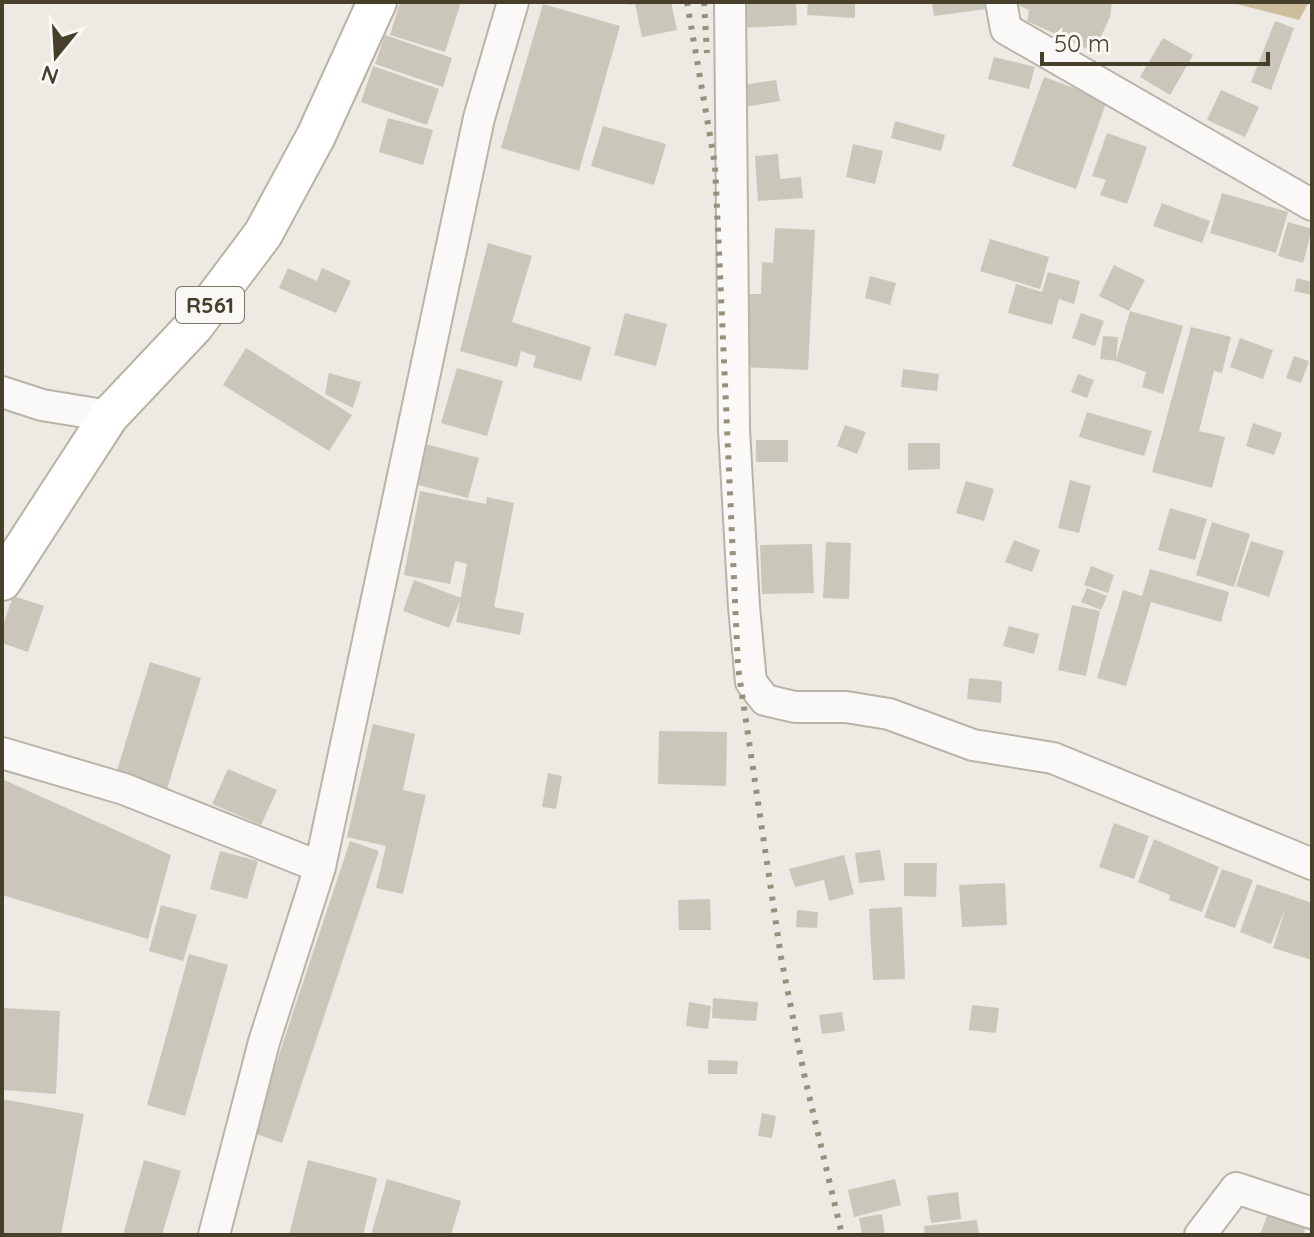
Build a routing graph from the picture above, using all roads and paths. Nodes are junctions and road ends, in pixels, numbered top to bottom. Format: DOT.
graph roads {
  1 [pos="377,2"];
  2 [pos="513,2"];
  3 [pos="730,2"];
  4 [pos="1001,2"];
  5 [pos="1312,205"];
  6 [pos="2,392"];
  7 [pos="109,416"];
  8 [pos="2,581"];
  9 [pos="2,753"];
  10 [pos="1312,864"];
  11 [pos="320,867"];
  12 [pos="1312,1213"];
  13 [pos="214,1235"];
  14 [pos="1200,1235"];
  1 -- 7 [label="main road, R561"];
  2 -- 11 [label="street"];
  3 -- 10 [label="street"];
  4 -- 5 [label="street"];
  6 -- 7 [label="street"];
  7 -- 8 [label="main road, R561"];
  9 -- 11 [label="street"];
  11 -- 13 [label="street"];
  12 -- 14 [label="street"];
}
